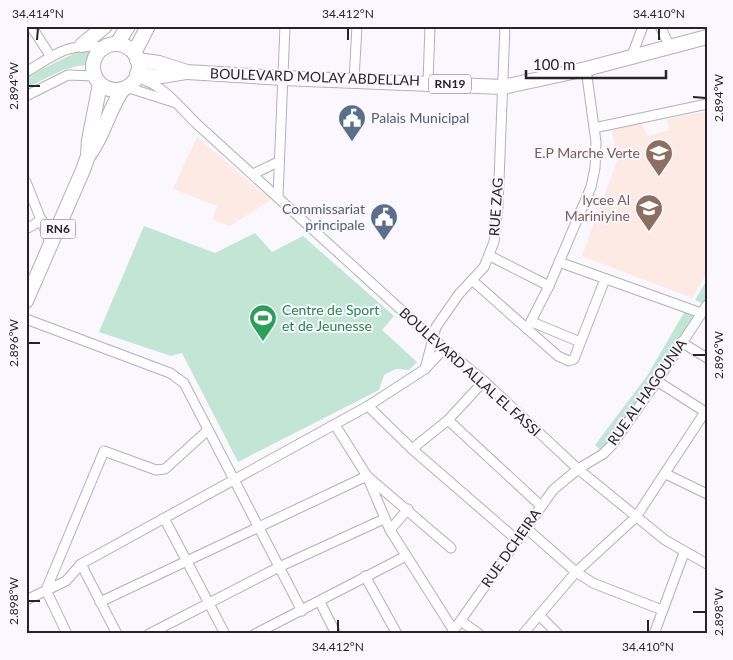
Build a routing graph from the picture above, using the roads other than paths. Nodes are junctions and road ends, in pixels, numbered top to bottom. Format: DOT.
graph roads {
  1 [pos="31,26"];
  2 [pos="105,26"];
  3 [pos="128,26"];
  4 [pos="148,26"];
  5 [pos="286,26"];
  6 [pos="357,26"];
  7 [pos="430,26"];
  8 [pos="505,26"];
  9 [pos="643,26"];
  10 [pos="660,26"];
  11 [pos="707,38"];
  12 [pos="82,45"];
  13 [pos="110,46"];
  14 [pos="670,47"];
  15 [pos="135,56"];
  16 [pos="51,57"];
  17 [pos="631,58"];
  18 [pos="586,70"];
  19 [pos="26,72"];
  20 [pos="187,72"];
  21 [pos="284,78"];
  22 [pos="97,80"];
  23 [pos="354,80"];
  24 [pos="130,82"];
  25 [pos="428,82"];
  26 [pos="503,87"];
  27 [pos="26,96"];
  28 [pos="173,102"];
  29 [pos="707,104"];
  30 [pos="594,128"];
  31 [pos="88,156"];
  32 [pos="278,162"];
  33 [pos="253,174"];
  34 [pos="26,182"];
  35 [pos="278,196"];
  36 [pos="42,220"];
  37 [pos="26,228"];
  38 [pos="51,245"];
  39 [pos="490,256"];
  40 [pos="559,262"];
  41 [pos="605,279"];
  42 [pos="473,281"];
  43 [pos="549,286"];
  44 [pos="26,301"];
  45 [pos="707,304"];
  46 [pos="701,313"];
  47 [pos="26,319"];
  48 [pos="530,325"];
  49 [pos="432,338"];
  50 [pos="580,342"];
  51 [pos="681,342"];
  52 [pos="445,348"];
  53 [pos="707,358"];
  54 [pos="424,370"];
  55 [pos="484,381"];
  56 [pos="657,381"];
  57 [pos="368,406"];
  58 [pos="706,413"];
  59 [pos="448,420"];
  60 [pos="335,425"];
  61 [pos="208,430"];
  62 [pos="412,449"];
  63 [pos="578,469"];
  64 [pos="666,474"];
  65 [pos="367,476"];
  66 [pos="233,481"];
  67 [pos="707,494"];
  68 [pos="541,506"];
  69 [pos="408,509"];
  70 [pos="636,517"];
  71 [pos="164,518"];
  72 [pos="384,519"];
  73 [pos="258,527"];
  74 [pos="526,528"];
  75 [pos="390,530"];
  76 [pos="517,540"];
  77 [pos="451,548"];
  78 [pos="684,553"];
  79 [pos="406,556"];
  80 [pos="187,559"];
  81 [pos="81,564"];
  82 [pos="707,564"];
  83 [pos="279,567"];
  84 [pos="576,572"];
  85 [pos="365,576"];
  86 [pos="46,590"];
  87 [pos="26,600"];
  88 [pos="100,602"];
  89 [pos="210,602"];
  90 [pos="320,602"];
  91 [pos="662,610"];
  92 [pos="302,611"];
  93 [pos="539,615"];
  94 [pos="462,621"];
  95 [pos="275,624"];
  96 [pos="452,632"];
  97 [pos="68,634"];
  98 [pos="117,634"];
  99 [pos="149,634"];
  100 [pos="225,634"];
  101 [pos="255,634"];
  102 [pos="280,634"];
  103 [pos="336,634"];
  104 [pos="397,634"];
  105 [pos="479,634"];
  106 [pos="522,634"];
  107 [pos="558,634"];
  108 [pos="654,634"];
  1 -- 16 [label="street"];
  2 -- 12 [label="main road"];
  3 -- 13 [label="main road, RN6"];
  4 -- 15 [label="main road"];
  5 -- 21 [label="street"];
  6 -- 23 [label="street"];
  7 -- 25 [label="street"];
  8 -- 26 [label="street, RUE ZAG"];
  9 -- 17 [label="street"];
  10 -- 14 [label="street"];
  11 -- 14 [label="main road, BOULEVARD MOLAY ABDELLAH / RN19"];
  12 -- 13 [label="street"];
  12 -- 16 [label="street"];
  13 -- 15 [label="main road"];
  13 -- 22 [label="main road, RN6"];
  14 -- 17 [label="main road, BOULEVARD MOLAY ABDELLAH / RN19"];
  15 -- 20 [label="main road, RN19"];
  15 -- 24 [label="main road"];
  16 -- 19 [label="street"];
  17 -- 18 [label="main road, BOULEVARD MOLAY ABDELLAH / RN19"];
  18 -- 26 [label="main road, BOULEVARD MOLAY ABDELLAH / RN19"];
  18 -- 30 [label="street"];
  20 -- 21 [label="main road, BOULEVARD MOLAY ABDELLAH / RN19"];
  20 -- 24 [label="main road, RN19"];
  21 -- 23 [label="main road, BOULEVARD MOLAY ABDELLAH / RN19"];
  21 -- 32 [label="street"];
  22 -- 24 [label="main road"];
  22 -- 27 [label="street"];
  22 -- 31 [label="main road, RN6"];
  23 -- 25 [label="main road, BOULEVARD MOLAY ABDELLAH / RN19"];
  24 -- 28 [label="street"];
  24 -- 28 [label="street, BOULEVARD ALLAL EL FASSI"];
  24 -- 31 [label="main road, RN6"];
  25 -- 26 [label="main road, BOULEVARD MOLAY ABDELLAH / RN19"];
  26 -- 39 [label="street, RUE ZAG"];
  28 -- 33 [label="street, BOULEVARD ALLAL EL FASSI"];
  29 -- 30 [label="street"];
  30 -- 40 [label="street"];
  31 -- 38 [label="main road, RN6"];
  32 -- 33 [label="street"];
  32 -- 35 [label="street"];
  33 -- 35 [label="street, BOULEVARD ALLAL EL FASSI"];
  34 -- 36 [label="street"];
  35 -- 49 [label="street, BOULEVARD ALLAL EL FASSI"];
  36 -- 37 [label="street"];
  36 -- 38 [label="street"];
  38 -- 44 [label="main road, RN6"];
  39 -- 42 [label="street, RUE ZAG"];
  39 -- 43 [label="street"];
  40 -- 41 [label="street"];
  40 -- 43 [label="street"];
  41 -- 46 [label="street"];
  41 -- 50 [label="street"];
  42 -- 48 [label="street"];
  42 -- 49 [label="street, RUE ZAG"];
  43 -- 48 [label="street"];
  45 -- 46 [label="street, RUE AL HAGOUNIA"];
  46 -- 51 [label="street, RUE AL HAGOUNIA"];
  47 -- 61 [label="street"];
  48 -- 50 [label="street"];
  48 -- 50 [label="street"];
  49 -- 52 [label="street, BOULEVARD ALLAL EL FASSI"];
  49 -- 54 [label="street, RUE ZAG"];
  51 -- 53 [label="street"];
  51 -- 56 [label="street, RUE AL HAGOUNIA"];
  52 -- 54 [label="street"];
  52 -- 55 [label="street, BOULEVARD ALLAL EL FASSI"];
  54 -- 57 [label="street"];
  55 -- 59 [label="street"];
  55 -- 63 [label="street, BOULEVARD ALLAL EL FASSI"];
  56 -- 58 [label="street"];
  56 -- 63 [label="street, RUE AL HAGOUNIA"];
  57 -- 60 [label="street"];
  57 -- 62 [label="street"];
  58 -- 64 [label="street"];
  59 -- 62 [label="street"];
  59 -- 68 [label="street"];
  60 -- 65 [label="street"];
  60 -- 66 [label="street"];
  61 -- 66 [label="street"];
  61 -- 86 [label="street"];
  62 -- 76 [label="street"];
  63 -- 68 [label="street, RUE DCHEIRA"];
  63 -- 70 [label="street, BOULEVARD ALLAL EL FASSI"];
  64 -- 67 [label="street"];
  64 -- 70 [label="street"];
  65 -- 69 [label="street"];
  65 -- 72 [label="street"];
  65 -- 73 [label="street"];
  66 -- 71 [label="street"];
  66 -- 73 [label="street"];
  68 -- 74 [label="street, RUE DCHEIRA"];
  69 -- 75 [label="street"];
  69 -- 77 [label="street"];
  70 -- 78 [label="street, BOULEVARD ALLAL EL FASSI"];
  70 -- 84 [label="street"];
  71 -- 80 [label="street"];
  71 -- 81 [label="street"];
  72 -- 75 [label="street"];
  72 -- 83 [label="street"];
  73 -- 80 [label="street"];
  73 -- 83 [label="street"];
  74 -- 76 [label="street, RUE DCHEIRA"];
  74 -- 84 [label="street"];
  75 -- 79 [label="street"];
  76 -- 94 [label="street, RUE DCHEIRA"];
  78 -- 82 [label="street, BOULEVARD ALLAL EL FASSI"];
  78 -- 91 [label="street"];
  79 -- 85 [label="street"];
  79 -- 96 [label="street"];
  80 -- 88 [label="street"];
  80 -- 89 [label="street"];
  81 -- 86 [label="street"];
  81 -- 88 [label="street"];
  83 -- 89 [label="street"];
  83 -- 92 [label="street"];
  84 -- 91 [label="street"];
  84 -- 93 [label="street"];
  85 -- 90 [label="street"];
  85 -- 104 [label="street"];
  86 -- 87 [label="street"];
  86 -- 97 [label="street"];
  88 -- 98 [label="street"];
  89 -- 99 [label="street"];
  89 -- 100 [label="street"];
  90 -- 92 [label="street"];
  90 -- 103 [label="street"];
  91 -- 108 [label="street"];
  92 -- 95 [label="street"];
  93 -- 106 [label="street"];
  93 -- 107 [label="street"];
  94 -- 96 [label="street, RUE DCHEIRA"];
  94 -- 105 [label="street"];
  95 -- 101 [label="street"];
  95 -- 102 [label="street"];
}
